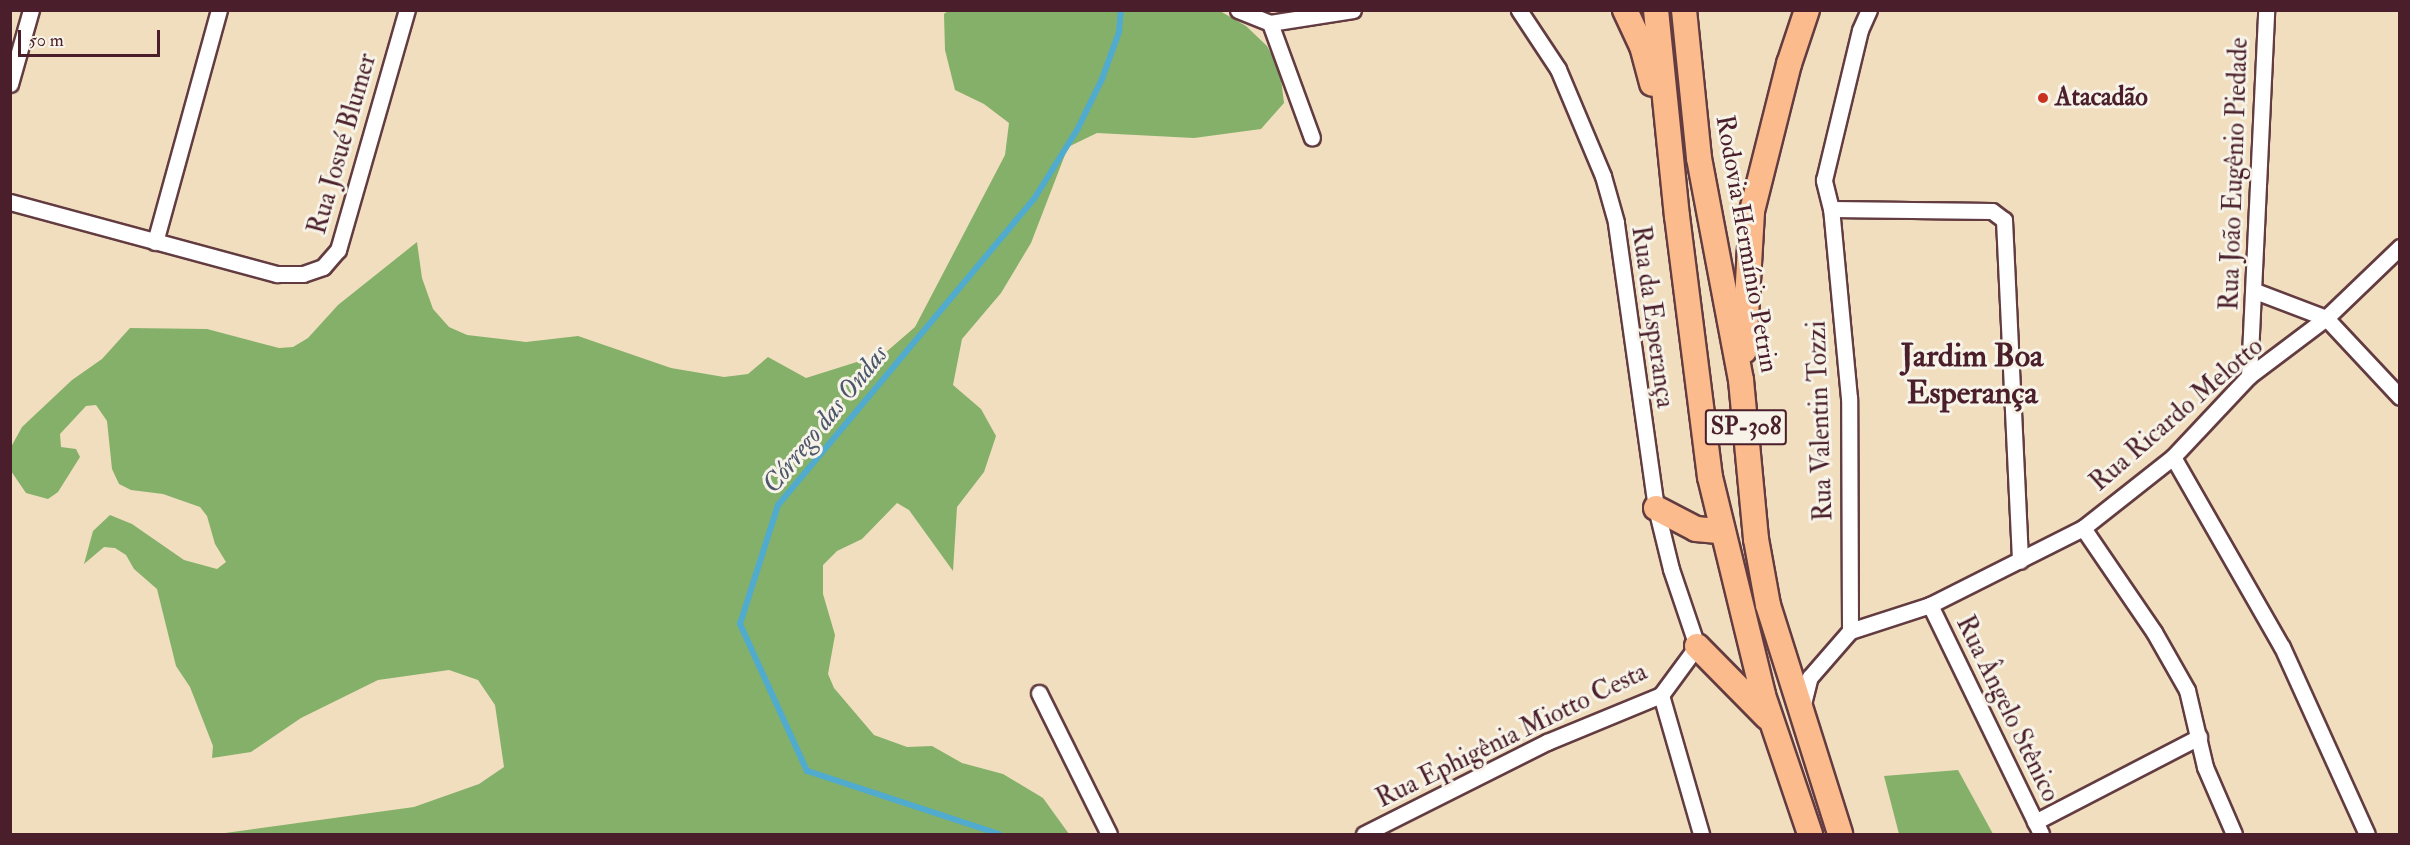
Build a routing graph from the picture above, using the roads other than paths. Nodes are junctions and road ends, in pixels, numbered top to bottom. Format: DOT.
graph roads {
  1 [pos="31,10"];
  2 [pos="219,10"];
  3 [pos="407,10"];
  4 [pos="1238,10"];
  5 [pos="1353,10"];
  6 [pos="1519,10"];
  7 [pos="1625,10"];
  8 [pos="1656,10"];
  9 [pos="1684,10"];
  10 [pos="1807,10"];
  11 [pos="1869,10"];
  12 [pos="2266,10"];
  13 [pos="1270,23"];
  14 [pos="10,84"];
  15 [pos="1312,138"];
  16 [pos="10,202"];
  17 [pos="1831,209"];
  18 [pos="1677,216"];
  19 [pos="155,242"];
  20 [pos="2400,247"];
  21 [pos="2255,291"];
  22 [pos="2326,318"];
  23 [pos="2249,376"];
  24 [pos="1741,380"];
  25 [pos="2400,397"];
  26 [pos="2173,457"];
  27 [pos="1656,508"];
  28 [pos="2082,528"];
  29 [pos="1721,531"];
  30 [pos="2020,561"];
  31 [pos="1930,605"];
  32 [pos="1850,631"];
  33 [pos="1697,646"];
  34 [pos="1039,693"];
  35 [pos="1661,695"];
  36 [pos="1802,708"];
  37 [pos="1775,726"];
  38 [pos="2199,737"];
  39 [pos="2038,828"];
  40 [pos="1109,834"];
  41 [pos="1364,834"];
  42 [pos="1701,834"];
  43 [pos="1810,834"];
  44 [pos="1840,834"];
  45 [pos="2234,834"];
  46 [pos="2367,834"];
  1 -- 14 [label="street"];
  2 -- 19 [label="street"];
  3 -- 19 [label="street, Rua Josué Blumer"];
  4 -- 13 [label="street"];
  5 -- 13 [label="street"];
  6 -- 27 [label="street, Rua da Esperança"];
  7 -- 18 [label="main road"];
  8 -- 18 [label="main road, SP-308"];
  9 -- 24 [label="main road, Rodovia Hermínio Petrin / SP-308"];
  10 -- 24 [label="main road"];
  11 -- 17 [label="street, Rua Valentin Tozzi"];
  12 -- 21 [label="street, Rua João Eugênio Piedade"];
  13 -- 15 [label="street"];
  16 -- 19 [label="street"];
  17 -- 30 [label="street"];
  17 -- 32 [label="street, Rua Valentin Tozzi"];
  18 -- 29 [label="main road, SP-308"];
  20 -- 22 [label="street, Rua Ricardo Melotto"];
  21 -- 22 [label="street"];
  21 -- 23 [label="street, Rua João Eugênio Piedade"];
  22 -- 23 [label="street, Rua Ricardo Melotto"];
  22 -- 25 [label="street"];
  23 -- 26 [label="street, Rua Ricardo Melotto"];
  24 -- 36 [label="main road, Rodovia Hermínio Petrin / SP-308"];
  26 -- 28 [label="street, Rua Ricardo Melotto"];
  26 -- 46 [label="street"];
  27 -- 29 [label="main road"];
  27 -- 33 [label="street, Rua da Esperança"];
  28 -- 30 [label="street, Rua Ricardo Melotto"];
  28 -- 38 [label="street"];
  29 -- 37 [label="main road, SP-308"];
  30 -- 31 [label="street, Rua Ricardo Melotto"];
  31 -- 32 [label="street, Rua Ricardo Melotto"];
  31 -- 39 [label="street, Rua Ângelo Stênico"];
  32 -- 36 [label="street"];
  33 -- 35 [label="street, Rua Ephigênia Miotto Cesta"];
  33 -- 37 [label="main road"];
  34 -- 40 [label="street"];
  35 -- 41 [label="street, Rua Ephigênia Miotto Cesta"];
  35 -- 42 [label="street"];
  36 -- 44 [label="main road, Rodovia Hermínio Petrin / SP-308"];
  37 -- 43 [label="main road, SP-308"];
  38 -- 39 [label="street"];
  38 -- 45 [label="street"];
}
